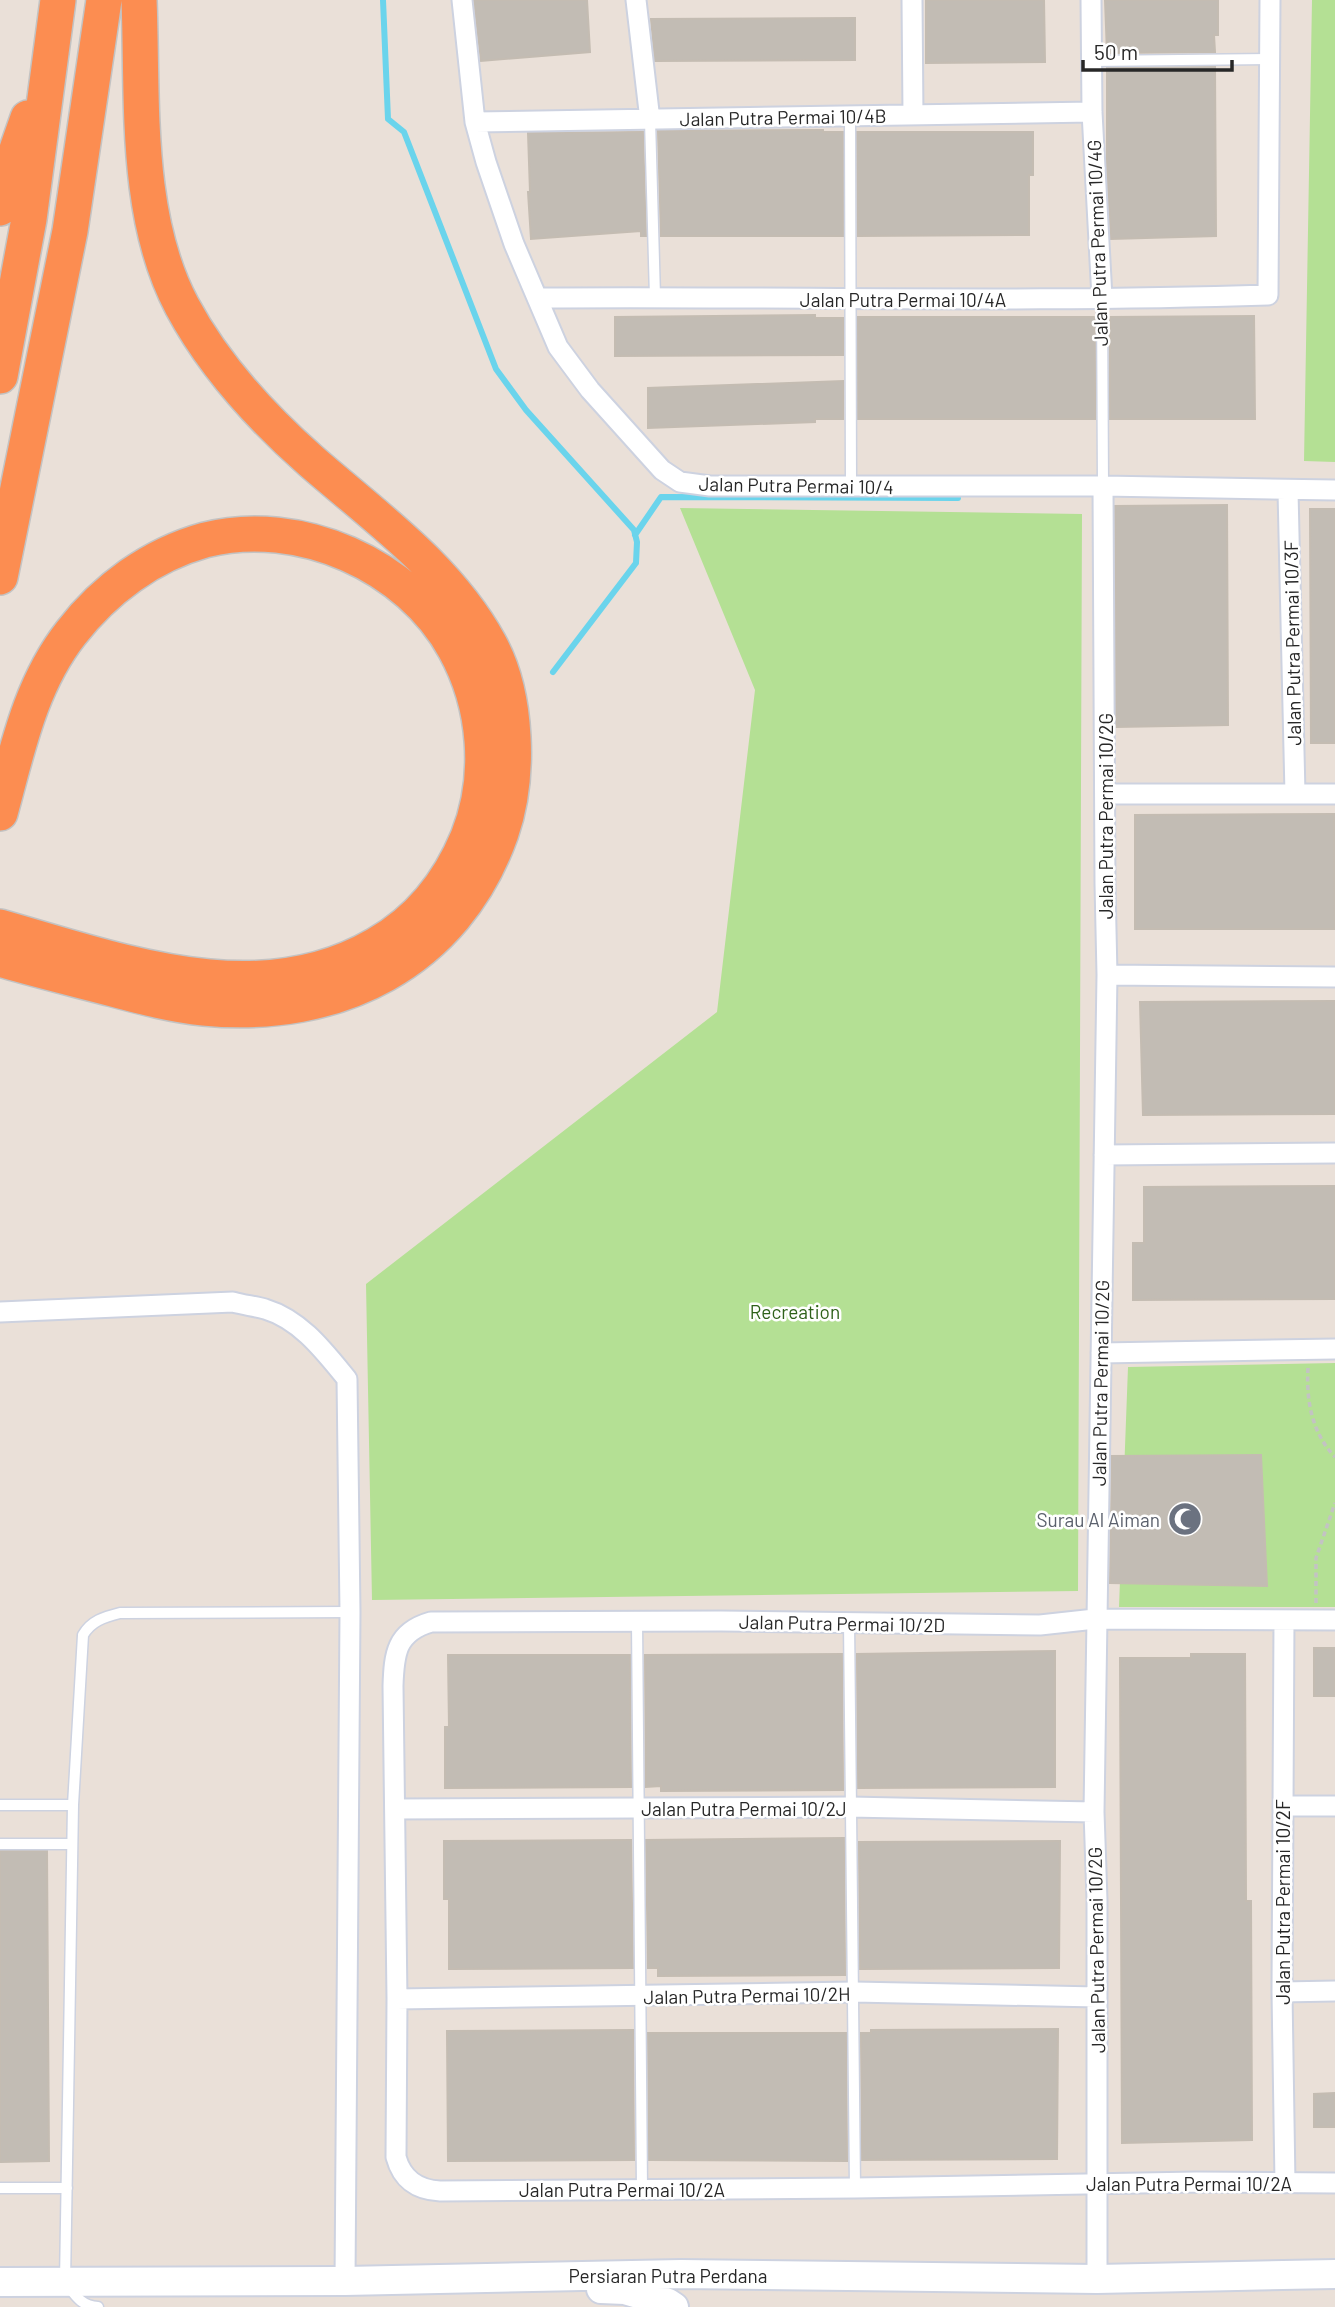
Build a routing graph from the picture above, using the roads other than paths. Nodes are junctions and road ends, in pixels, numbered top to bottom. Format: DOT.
graph roads {
  1 [pos="58,0"];
  2 [pos="104,0"];
  3 [pos="139,0"];
  4 [pos="462,0"];
  5 [pos="636,0"];
  6 [pos="912,0"];
  7 [pos="1091,0"];
  8 [pos="1270,0"];
  9 [pos="54,42"];
  10 [pos="1269,59"];
  11 [pos="1092,61"];
  12 [pos="1092,113"];
  13 [pos="912,115"];
  14 [pos="850,116"];
  15 [pos="650,120"];
  16 [pos="475,122"];
  17 [pos="0,208"];
  18 [pos="655,297"];
  19 [pos="537,298"];
  20 [pos="1102,298"];
  21 [pos="850,300"];
  22 [pos="0,376"];
  23 [pos="851,486"];
  24 [pos="1103,486"];
  25 [pos="1335,490"];
  26 [pos="1288,491"];
  27 [pos="0,577"];
  28 [pos="1105,794"];
  29 [pos="1295,794"];
  30 [pos="1335,794"];
  31 [pos="0,813"];
  32 [pos="0,927"];
  33 [pos="39,954"];
  34 [pos="0,959"];
  35 [pos="1107,975"];
  36 [pos="1335,977"];
  37 [pos="1335,1153"];
  38 [pos="1104,1155"];
  39 [pos="0,1312"];
  40 [pos="1335,1349"];
  41 [pos="1101,1353"];
  42 [pos="350,1612"];
  43 [pos="1095,1619"];
  44 [pos="1284,1620"];
  45 [pos="1335,1620"];
  46 [pos="637,1621"];
  47 [pos="849,1622"];
  48 [pos="393,1686"];
  49 [pos="0,1805"];
  50 [pos="73,1805"];
  51 [pos="1283,1805"];
  52 [pos="1335,1806"];
  53 [pos="850,1807"];
  54 [pos="640,1808"];
  55 [pos="395,1809"];
  56 [pos="1094,1811"];
  57 [pos="0,1843"];
  58 [pos="72,1844"];
  59 [pos="1335,1991"];
  60 [pos="854,1992"];
  61 [pos="1282,1992"];
  62 [pos="641,1996"];
  63 [pos="1097,1997"];
  64 [pos="397,1999"];
  65 [pos="1097,2183"];
  66 [pos="1285,2183"];
  67 [pos="1335,2183"];
  68 [pos="0,2188"];
  69 [pos="67,2188"];
  70 [pos="855,2188"];
  71 [pos="642,2189"];
  72 [pos="781,2274"];
  73 [pos="1335,2274"];
  74 [pos="540,2276"];
  75 [pos="1097,2279"];
  76 [pos="345,2281"];
  77 [pos="0,2282"];
  78 [pos="65,2282"];
  79 [pos="669,2306"];
  80 [pos="98,2307"];
  1 -- 9 [label="highway"];
  2 -- 27 [label="highway"];
  3 -- 33 [label="highway"];
  4 -- 16 [label="street, Jalan Putra Permai 10/4"];
  5 -- 15 [label="street"];
  6 -- 13 [label="street"];
  7 -- 11 [label="street, Jalan Putra Permai 10/4G"];
  8 -- 10 [label="street"];
  9 -- 17 [label="highway"];
  9 -- 22 [label="highway"];
  10 -- 11 [label="lane"];
  10 -- 20 [label="street, Jalan Putra Permai 10/4A"];
  11 -- 12 [label="street, Jalan Putra Permai 10/4G"];
  12 -- 13 [label="street, Jalan Putra Permai 10/4B"];
  12 -- 20 [label="street, Jalan Putra Permai 10/4G"];
  13 -- 14 [label="street, Jalan Putra Permai 10/4B"];
  14 -- 15 [label="street, Jalan Putra Permai 10/4B"];
  14 -- 21 [label="lane"];
  15 -- 16 [label="street, Jalan Putra Permai 10/4B"];
  15 -- 18 [label="lane"];
  16 -- 19 [label="street, Jalan Putra Permai 10/4"];
  18 -- 19 [label="street, Jalan Putra Permai 10/4A"];
  18 -- 21 [label="street, Jalan Putra Permai 10/4A"];
  19 -- 23 [label="street, Jalan Putra Permai 10/4"];
  20 -- 21 [label="street, Jalan Putra Permai 10/4A"];
  20 -- 24 [label="lane, Jalan Putra Permai 10/4G"];
  21 -- 23 [label="lane"];
  23 -- 24 [label="street, Jalan Putra Permai 10/4"];
  24 -- 26 [label="street, Jalan Putra Permai 10/4"];
  24 -- 28 [label="street, Jalan Putra Permai 10/2G"];
  25 -- 26 [label="street, Jalan Putra Permai 10/4"];
  26 -- 29 [label="street, Jalan Putra Permai 10/3F"];
  28 -- 29 [label="street"];
  28 -- 35 [label="street, Jalan Putra Permai 10/2G"];
  29 -- 30 [label="street"];
  31 -- 33 [label="highway"];
  32 -- 33 [label="highway"];
  33 -- 34 [label="highway"];
  35 -- 36 [label="street"];
  35 -- 38 [label="street, Jalan Putra Permai 10/2G"];
  37 -- 38 [label="street"];
  38 -- 41 [label="street, Jalan Putra Permai 10/2G"];
  39 -- 42 [label="street"];
  40 -- 41 [label="street"];
  41 -- 43 [label="street, Jalan Putra Permai 10/2G"];
  42 -- 50 [label="lane"];
  42 -- 76 [label="street"];
  43 -- 44 [label="street, Jalan Putra Permai 10/2D"];
  43 -- 47 [label="street, Jalan Putra Permai 10/2D"];
  43 -- 56 [label="street, Jalan Putra Permai 10/2G"];
  44 -- 45 [label="street, Jalan Putra Permai 10/2D"];
  44 -- 51 [label="street, Jalan Putra Permai 10/2F"];
  46 -- 47 [label="street, Jalan Putra Permai 10/2D"];
  46 -- 48 [label="street, Jalan Putra Permai 10/2D"];
  46 -- 54 [label="lane"];
  47 -- 53 [label="lane"];
  48 -- 55 [label="street, Jalan Putra Permai 10/2A"];
  49 -- 50 [label="lane"];
  50 -- 58 [label="lane"];
  51 -- 52 [label="street"];
  51 -- 61 [label="street, Jalan Putra Permai 10/2F"];
  53 -- 54 [label="street, Jalan Putra Permai 10/2J"];
  53 -- 56 [label="street, Jalan Putra Permai 10/2J"];
  53 -- 60 [label="lane"];
  54 -- 55 [label="street, Jalan Putra Permai 10/2J"];
  54 -- 62 [label="lane"];
  55 -- 64 [label="street, Jalan Putra Permai 10/2A"];
  56 -- 63 [label="street, Jalan Putra Permai 10/2G"];
  57 -- 58 [label="lane"];
  58 -- 69 [label="lane"];
  59 -- 61 [label="street"];
  60 -- 62 [label="street, Jalan Putra Permai 10/2H"];
  60 -- 63 [label="street, Jalan Putra Permai 10/2H"];
  60 -- 70 [label="lane"];
  61 -- 66 [label="street, Jalan Putra Permai 10/2F"];
  62 -- 64 [label="street, Jalan Putra Permai 10/2H"];
  62 -- 71 [label="lane"];
  63 -- 65 [label="street, Jalan Putra Permai 10/2G"];
  64 -- 71 [label="street, Jalan Putra Permai 10/2A"];
  65 -- 66 [label="street, Jalan Putra Permai 10/2A"];
  65 -- 70 [label="street, Jalan Putra Permai 10/2A"];
  65 -- 75 [label="street, Jalan Putra Permai 10/2G"];
  66 -- 67 [label="street, Jalan Putra Permai 10/2A"];
  68 -- 69 [label="lane"];
  69 -- 78 [label="lane"];
  70 -- 71 [label="street, Jalan Putra Permai 10/2A"];
  72 -- 74 [label="main road, Persiaran Putra Perdana"];
  72 -- 75 [label="main road, Persiaran Putra Perdana"];
  72 -- 79 [label="main road"];
  73 -- 75 [label="main road, Persiaran Putra Perdana"];
  74 -- 76 [label="main road, Persiaran Putra Perdana"];
  74 -- 79 [label="main road"];
  76 -- 78 [label="main road, Persiaran Putra Perdana"];
  77 -- 78 [label="main road, Persiaran Putra Perdana"];
  78 -- 80 [label="lane"];
}
